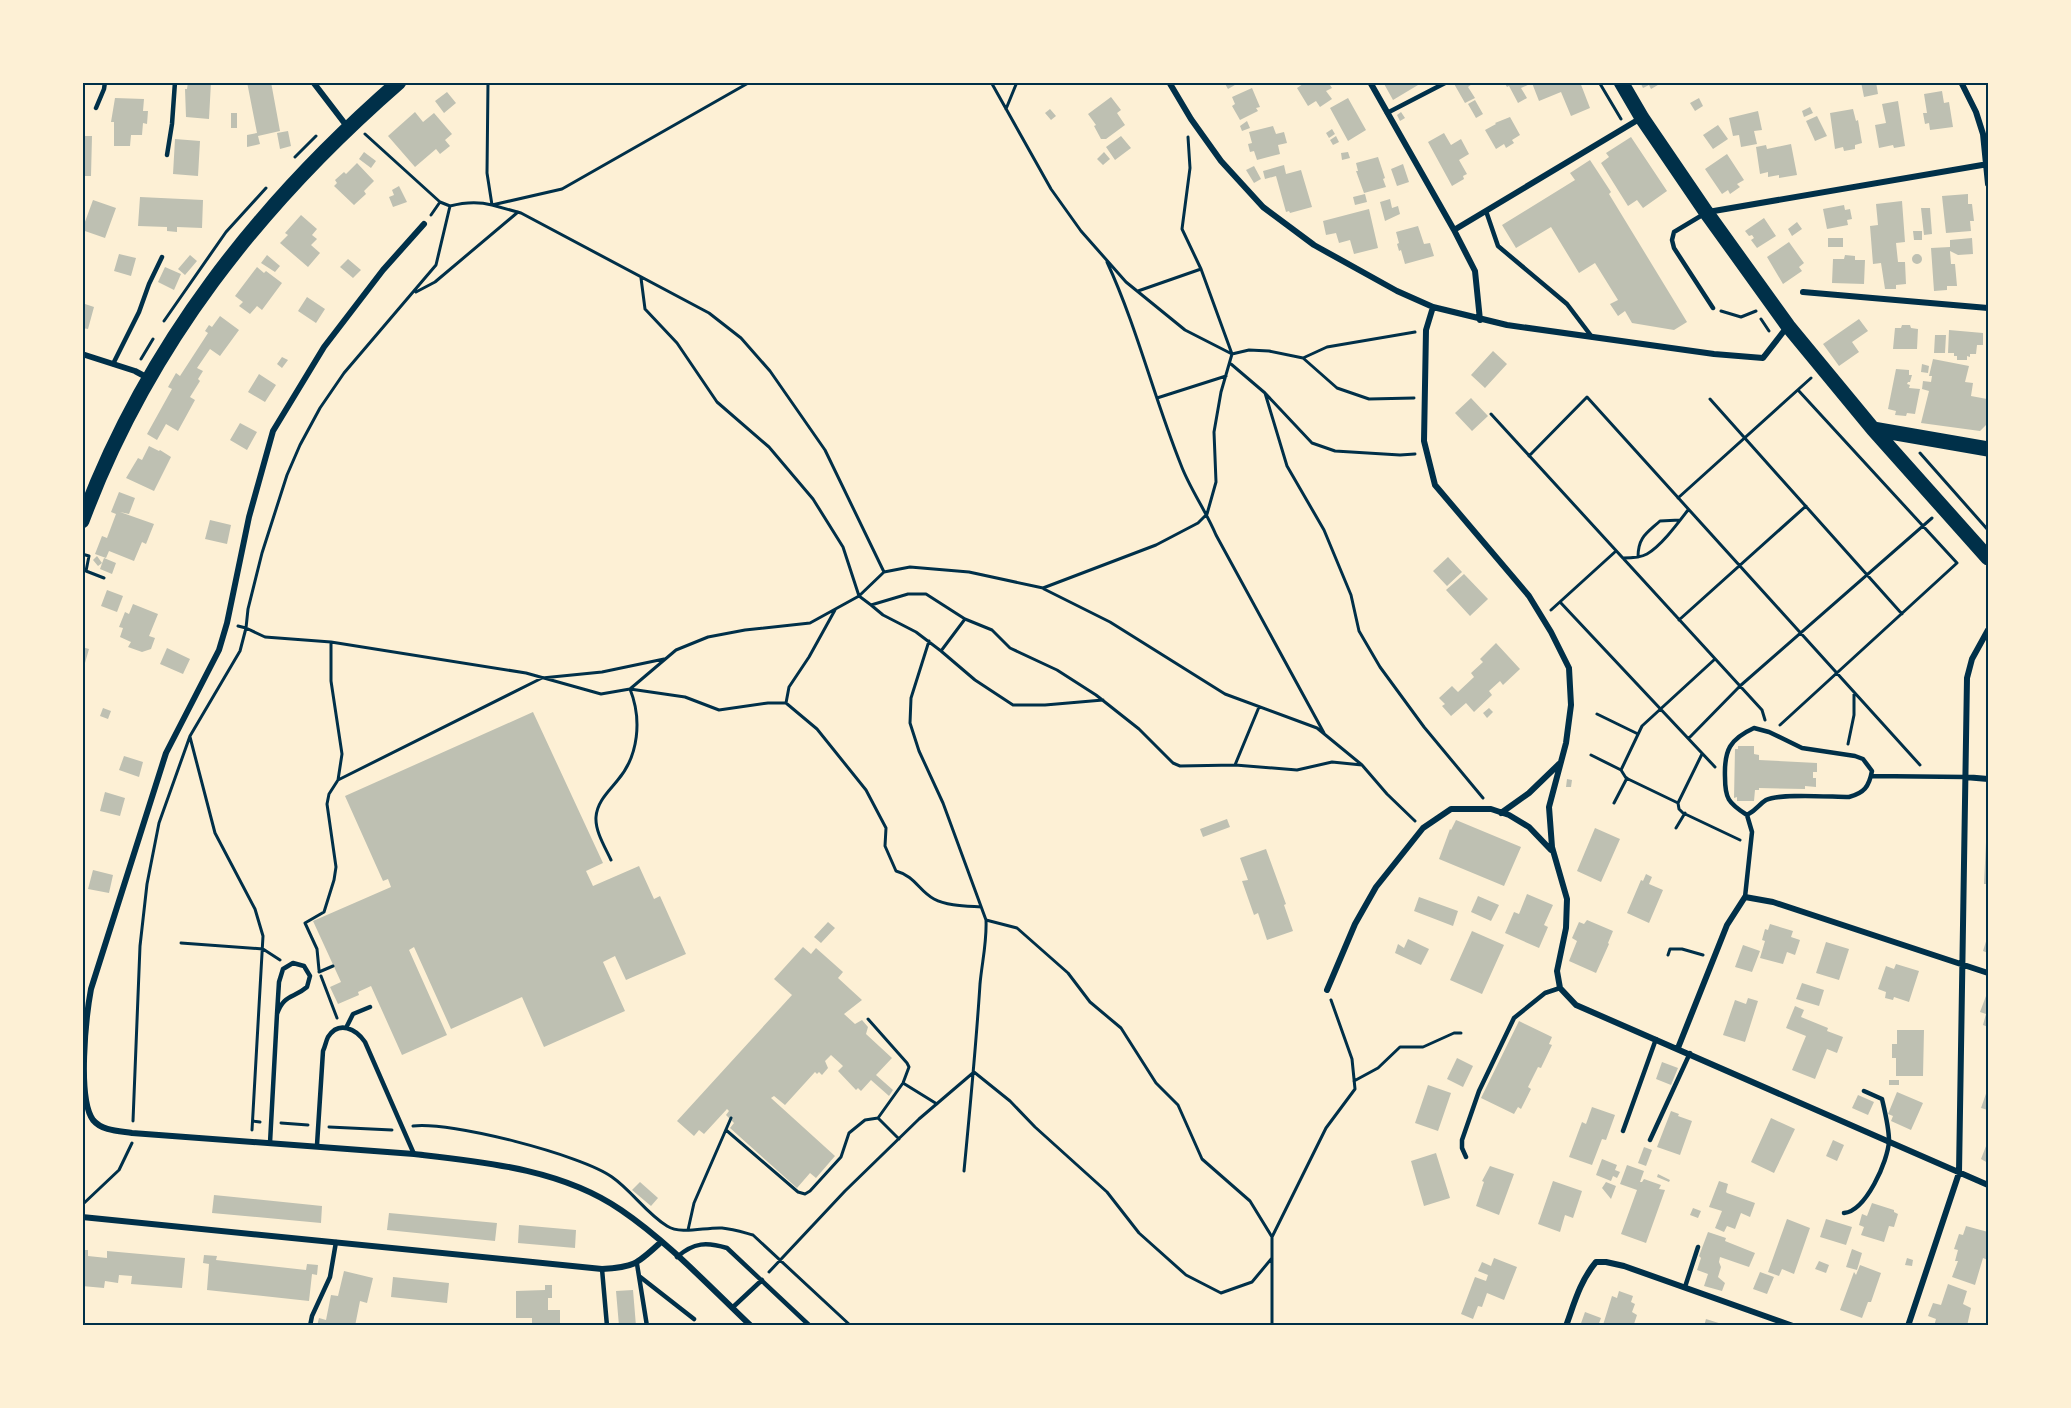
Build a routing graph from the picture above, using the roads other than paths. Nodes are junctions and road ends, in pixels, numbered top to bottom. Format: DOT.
graph roads {
  1 [pos="105,82"];
  2 [pos="174,82"];
  3 [pos="313,82"];
  4 [pos="399,82"];
  5 [pos="1169,82"];
  6 [pos="1370,82"];
  7 [pos="1621,82"];
  8 [pos="1961,82"];
  9 [pos="1445,83"];
  10 [pos="96,108"];
  11 [pos="1387,113"];
  12 [pos="1642,118"];
  13 [pos="349,129"];
  14 [pos="167,155"];
  15 [pos="1988,164"];
  16 [pos="1989,184"];
  17 [pos="1486,211"];
  18 [pos="1706,212"];
  19 [pos="424,224"];
  20 [pos="1454,230"];
  21 [pos="162,257"];
  22 [pos="1803,292"];
  23 [pos="1433,307"];
  24 [pos="1713,308"];
  25 [pos="1989,308"];
  26 [pos="1480,320"];
  27 [pos="1788,326"];
  28 [pos="1592,337"];
  29 [pos="82,354"];
  30 [pos="113,363"];
  31 [pos="148,378"];
  32 [pos="1873,429"];
  33 [pos="1989,449"];
  34 [pos="82,522"];
  35 [pos="1989,558"];
  36 [pos="1989,630"];
  37 [pos="1560,764"];
  38 [pos="1872,776"];
  39 [pos="1965,777"];
  40 [pos="1989,779"];
  41 [pos="1501,813"];
  42 [pos="1747,815"];
  43 [pos="1553,852"];
  44 [pos="1744,897"];
  45 [pos="1962,964"];
  46 [pos="1989,973"];
  47 [pos="1560,988"];
  48 [pos="1327,990"];
  49 [pos="370,1007"];
  50 [pos="277,1014"];
  51 [pos="343,1028"];
  52 [pos="1656,1039"];
  53 [pos="1678,1048"];
  54 [pos="1690,1053"];
  55 [pos="1864,1091"];
  56 [pos="1623,1131"];
  57 [pos="1650,1140"];
  58 [pos="1889,1142"];
  59 [pos="270,1143"];
  60 [pos="317,1145"];
  61 [pos="414,1154"];
  62 [pos="1466,1157"];
  63 [pos="1959,1173"];
  64 [pos="1989,1185"];
  65 [pos="1844,1213"];
  66 [pos="82,1217"];
  67 [pos="336,1242"];
  68 [pos="661,1242"];
  69 [pos="1698,1247"];
  70 [pos="677,1257"];
  71 [pos="637,1264"];
  72 [pos="602,1269"];
  73 [pos="639,1276"];
  74 [pos="762,1280"];
  75 [pos="1685,1287"];
  76 [pos="732,1308"];
  77 [pos="694,1319"];
  78 [pos="310,1326"];
  79 [pos="607,1326"];
  80 [pos="647,1326"];
  81 [pos="751,1326"];
  82 [pos="810,1326"];
  83 [pos="1566,1326"];
  84 [pos="1793,1326"];
  85 [pos="1908,1326"];
  1 -- 10 [label="lane"];
  2 -- 14 [label="lane"];
  3 -- 13 [label="street"];
  4 -- 13 [label="main road"];
  5 -- 23 [label="street"];
  6 -- 11 [label="street"];
  7 -- 12 [label="main road"];
  8 -- 15 [label="street"];
  9 -- 11 [label="lane"];
  11 -- 20 [label="street"];
  12 -- 17 [label="street"];
  12 -- 18 [label="main road"];
  13 -- 31 [label="main road"];
  15 -- 16 [label="street"];
  15 -- 18 [label="street"];
  17 -- 20 [label="street"];
  17 -- 28 [label="lane"];
  18 -- 24 [label="lane"];
  18 -- 27 [label="main road"];
  19 -- 59 [label="street"];
  20 -- 26 [label="street"];
  21 -- 30 [label="lane"];
  22 -- 25 [label="street"];
  23 -- 26 [label="street"];
  23 -- 37 [label="street"];
  26 -- 28 [label="street"];
  27 -- 28 [label="street"];
  27 -- 32 [label="main road"];
  29 -- 30 [label="street"];
  30 -- 31 [label="street"];
  31 -- 34 [label="main road"];
  32 -- 33 [label="main road"];
  32 -- 35 [label="main road"];
  36 -- 39 [label="street"];
  37 -- 41 [label="street"];
  37 -- 43 [label="street"];
  38 -- 39 [label="lane"];
  38 -- 42 [label="lane"];
  38 -- 42 [label="lane"];
  39 -- 40 [label="street"];
  39 -- 45 [label="street"];
  41 -- 43 [label="street"];
  41 -- 48 [label="street"];
  42 -- 44 [label="lane"];
  43 -- 47 [label="street"];
  44 -- 45 [label="street"];
  44 -- 53 [label="street"];
  45 -- 46 [label="street"];
  45 -- 63 [label="street"];
  47 -- 52 [label="street"];
  47 -- 62 [label="lane"];
  49 -- 51 [label="lane"];
  50 -- 50 [label="lane"];
  50 -- 59 [label="lane"];
  51 -- 60 [label="lane"];
  51 -- 61 [label="lane"];
  52 -- 53 [label="street"];
  52 -- 56 [label="lane"];
  53 -- 54 [label="street"];
  54 -- 57 [label="lane"];
  54 -- 58 [label="street"];
  55 -- 58 [label="lane"];
  58 -- 63 [label="street"];
  58 -- 65 [label="lane"];
  59 -- 60 [label="street"];
  60 -- 61 [label="street"];
  61 -- 68 [label="street"];
  63 -- 64 [label="street"];
  63 -- 85 [label="street"];
  66 -- 67 [label="street"];
  67 -- 72 [label="street"];
  67 -- 78 [label="lane"];
  68 -- 70 [label="street"];
  68 -- 71 [label="street"];
  69 -- 75 [label="lane"];
  70 -- 74 [label="lane"];
  70 -- 76 [label="street"];
  71 -- 72 [label="street"];
  71 -- 73 [label="lane"];
  72 -- 79 [label="lane"];
  73 -- 77 [label="lane"];
  73 -- 80 [label="lane"];
  74 -- 76 [label="lane"];
  74 -- 82 [label="lane"];
  75 -- 83 [label="street"];
  75 -- 84 [label="street"];
  76 -- 81 [label="street"];
}
